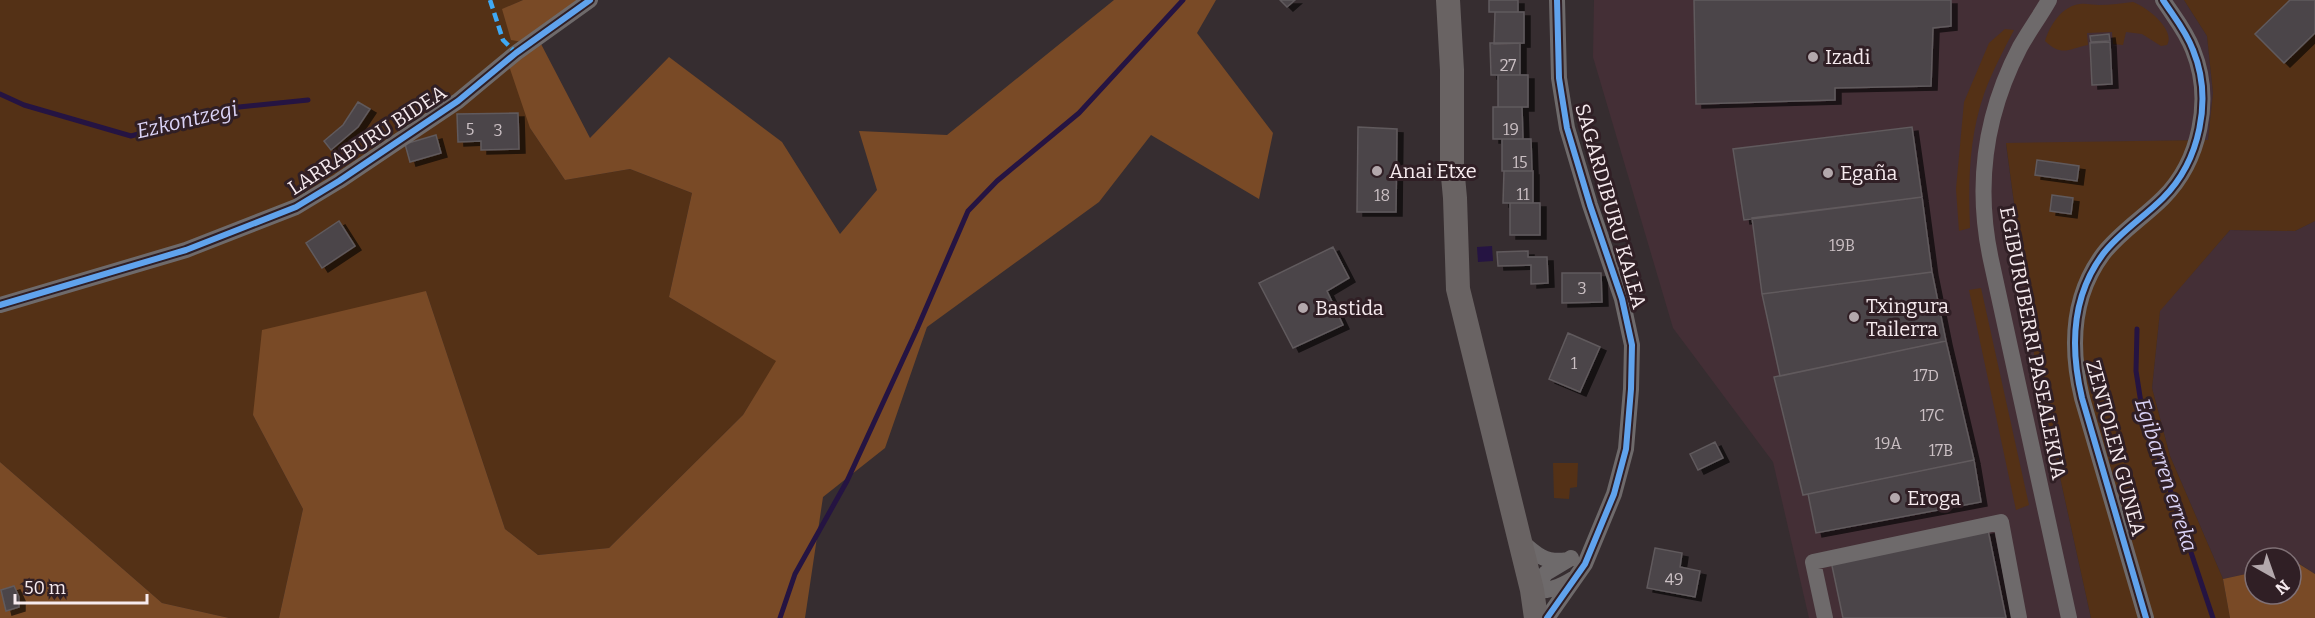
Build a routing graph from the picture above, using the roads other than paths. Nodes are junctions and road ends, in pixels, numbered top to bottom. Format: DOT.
graph roads {
  1 [pos="590,0"];
  2 [pos="1449,0"];
  3 [pos="1557,0"];
  4 [pos="2056,0"];
  5 [pos="2157,0"];
  6 [pos="2167,5"];
  7 [pos="2045,7"];
  8 [pos="0,305"];
  9 [pos="1520,540"];
  10 [pos="1576,565"];
  11 [pos="1532,590"];
  12 [pos="1536,618"];
  13 [pos="1547,618"];
  14 [pos="1825,618"];
  15 [pos="2019,618"];
  16 [pos="2069,618"];
  17 [pos="2146,618"];
  1 -- 8 [label="street, LARRABURU BIDEA"];
  2 -- 9 [label="street"];
  3 -- 10 [label="street, SAGARDIBURU KALEA"];
  4 -- 7 [label="street, EGIBURUBERRI PASEALEKUA"];
  5 -- 6 [label="street, ZENTOLEN GUNEA"];
  6 -- 17 [label="street, ZENTOLEN GUNEA"];
  7 -- 16 [label="street, EGIBURUBERRI PASEALEKUA"];
  9 -- 10 [label="street"];
  9 -- 11 [label="street"];
  10 -- 11 [label="street, SAGARDIBURU KALEA"];
  10 -- 13 [label="street, SAGARDIBURU KALEA"];
  11 -- 12 [label="street"];
  14 -- 15 [label="street"];
}
